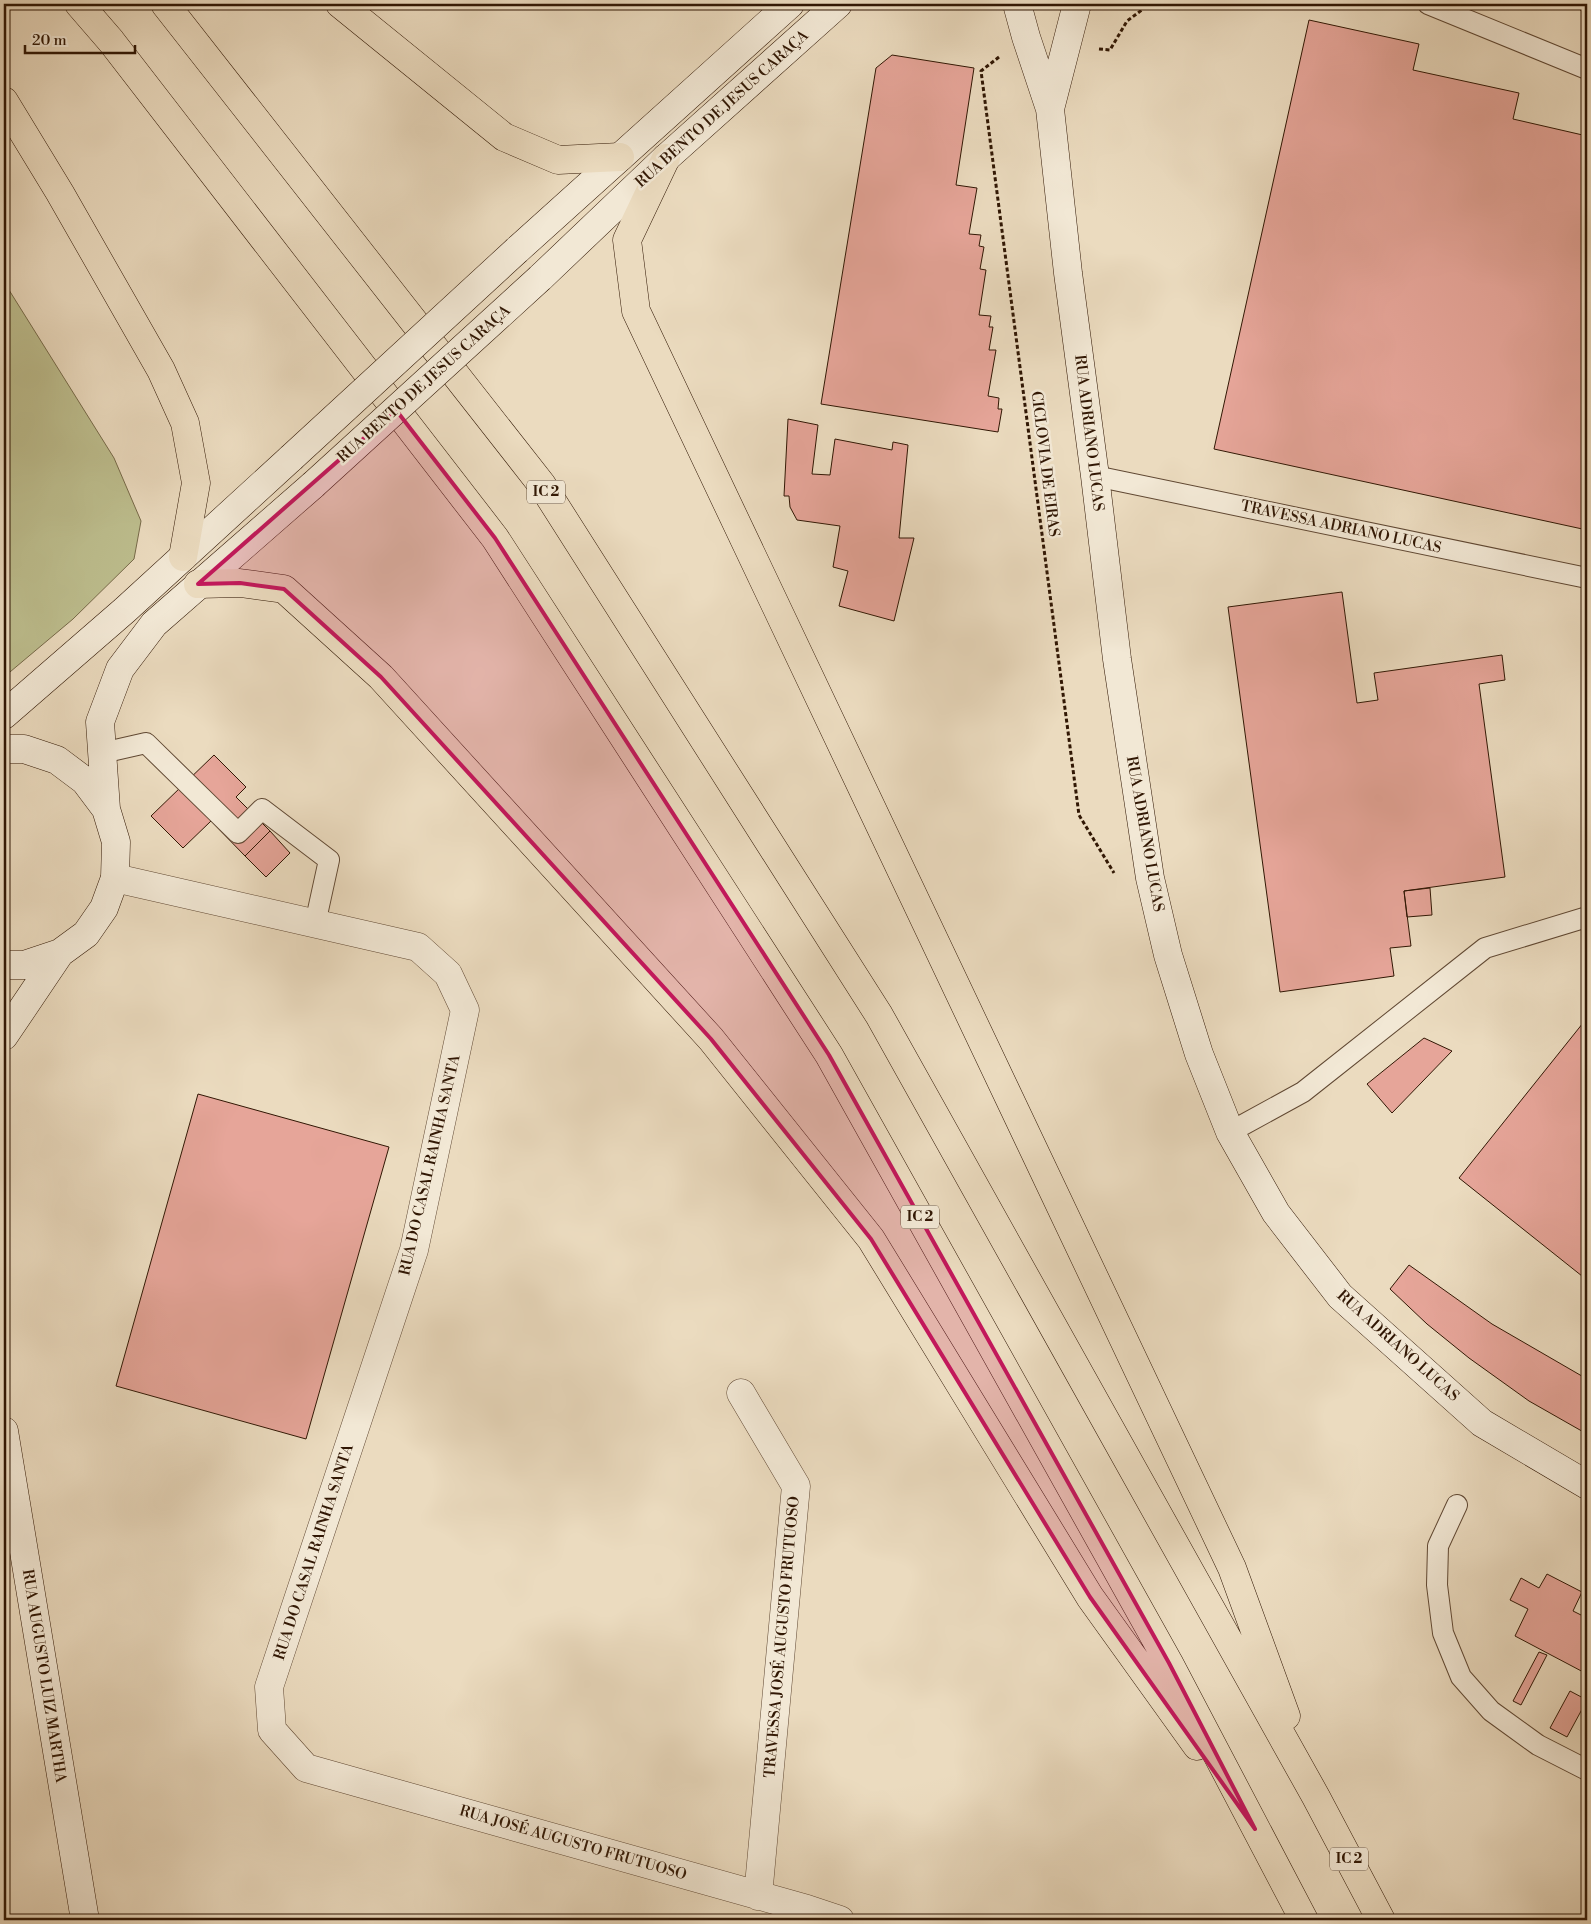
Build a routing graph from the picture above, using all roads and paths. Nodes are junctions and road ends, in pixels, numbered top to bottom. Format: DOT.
graph roads {
  1 [pos="79,4"];
  2 [pos="165,4"];
  3 [pos="340,4"];
  4 [pos="790,4"];
  5 [pos="838,4"];
  6 [pos="1017,4"];
  7 [pos="1077,4"];
  8 [pos="1150,4"];
  9 [pos="1428,4"];
  10 [pos="1026,37"];
  11 [pos="1066,44"];
  12 [pos="1587,68"];
  13 [pos="4,100"];
  14 [pos="1050,108"];
  15 [pos="620,157"];
  16 [pos="666,158"];
  17 [pos="1096,476"];
  18 [pos="183,557"];
  19 [pos="1587,578"];
  20 [pos="198,584"];
  21 [pos="4,714"];
  22 [pos="4,749"];
  23 [pos="102,753"];
  24 [pos="106,809"];
  25 [pos="115,878"];
  26 [pos="1118,878"];
  27 [pos="1587,917"];
  28 [pos="315,924"];
  29 [pos="60,953"];
  30 [pos="4,965"];
  31 [pos="4,1036"];
  32 [pos="1230,1132"];
  33 [pos="741,1393"];
  34 [pos="4,1431"];
  35 [pos="1587,1485"];
  36 [pos="1457,1505"];
  37 [pos="306,1768"];
  38 [pos="1587,1770"];
  39 [pos="1316,1797"];
  40 [pos="1256,1829"];
  41 [pos="758,1896"];
  42 [pos="85,1920"];
  43 [pos="840,1920"];
  44 [pos="1304,1920"];
  45 [pos="1381,1920"];
  1 -- 40 [label="highway, IC 2"];
  2 -- 39 [label="highway, IC 2"];
  3 -- 15 [label="highway"];
  4 -- 15 [label="street"];
  5 -- 16 [label="street, RUA BENTO DE JESUS CARAÇA"];
  6 -- 10 [label="street, RUA ADRIANO LUCAS"];
  7 -- 11 [label="street, RUA ADRIANO LUCAS"];
  8 -- 11 [label="path"];
  9 -- 12 [label="lane"];
  10 -- 14 [label="street, RUA ADRIANO LUCAS"];
  10 -- 26 [label="path, CICLOVIA DE EIRAS"];
  11 -- 14 [label="street, RUA ADRIANO LUCAS"];
  13 -- 18 [label="highway"];
  14 -- 17 [label="street, RUA ADRIANO LUCAS"];
  15 -- 18 [label="street, bridge"];
  16 -- 20 [label="street, RUA BENTO DE JESUS CARAÇA, bridge"];
  16 -- 39 [label="highway"];
  17 -- 19 [label="lane, TRAVESSA ADRIANO LUCAS"];
  17 -- 32 [label="street, RUA ADRIANO LUCAS"];
  18 -- 21 [label="street"];
  20 -- 23 [label="street, RUA BENTO DE JESUS CARAÇA"];
  20 -- 40 [label="highway"];
  22 -- 24 [label="street"];
  23 -- 24 [label="street, RUA BENTO DE JESUS CARAÇA"];
  23 -- 28 [label="lane"];
  24 -- 25 [label="street"];
  25 -- 28 [label="street, RUA DO CASAL RAINHA SANTA"];
  25 -- 29 [label="street"];
  27 -- 32 [label="lane"];
  28 -- 37 [label="street, RUA DO CASAL RAINHA SANTA"];
  29 -- 30 [label="street"];
  29 -- 31 [label="street"];
  32 -- 35 [label="street, RUA ADRIANO LUCAS"];
  33 -- 41 [label="street, TRAVESSA JOSÉ AUGUSTO FRUTUOSO"];
  34 -- 42 [label="street, RUA AUGUSTO LUIZ MARTHA"];
  36 -- 38 [label="lane"];
  37 -- 41 [label="street, RUA JOSÉ AUGUSTO FRUTUOSO"];
  39 -- 45 [label="highway, IC 2"];
  40 -- 44 [label="highway, IC 2"];
  41 -- 43 [label="street, RUA JOSÉ AUGUSTO FRUTUOSO"];
}
